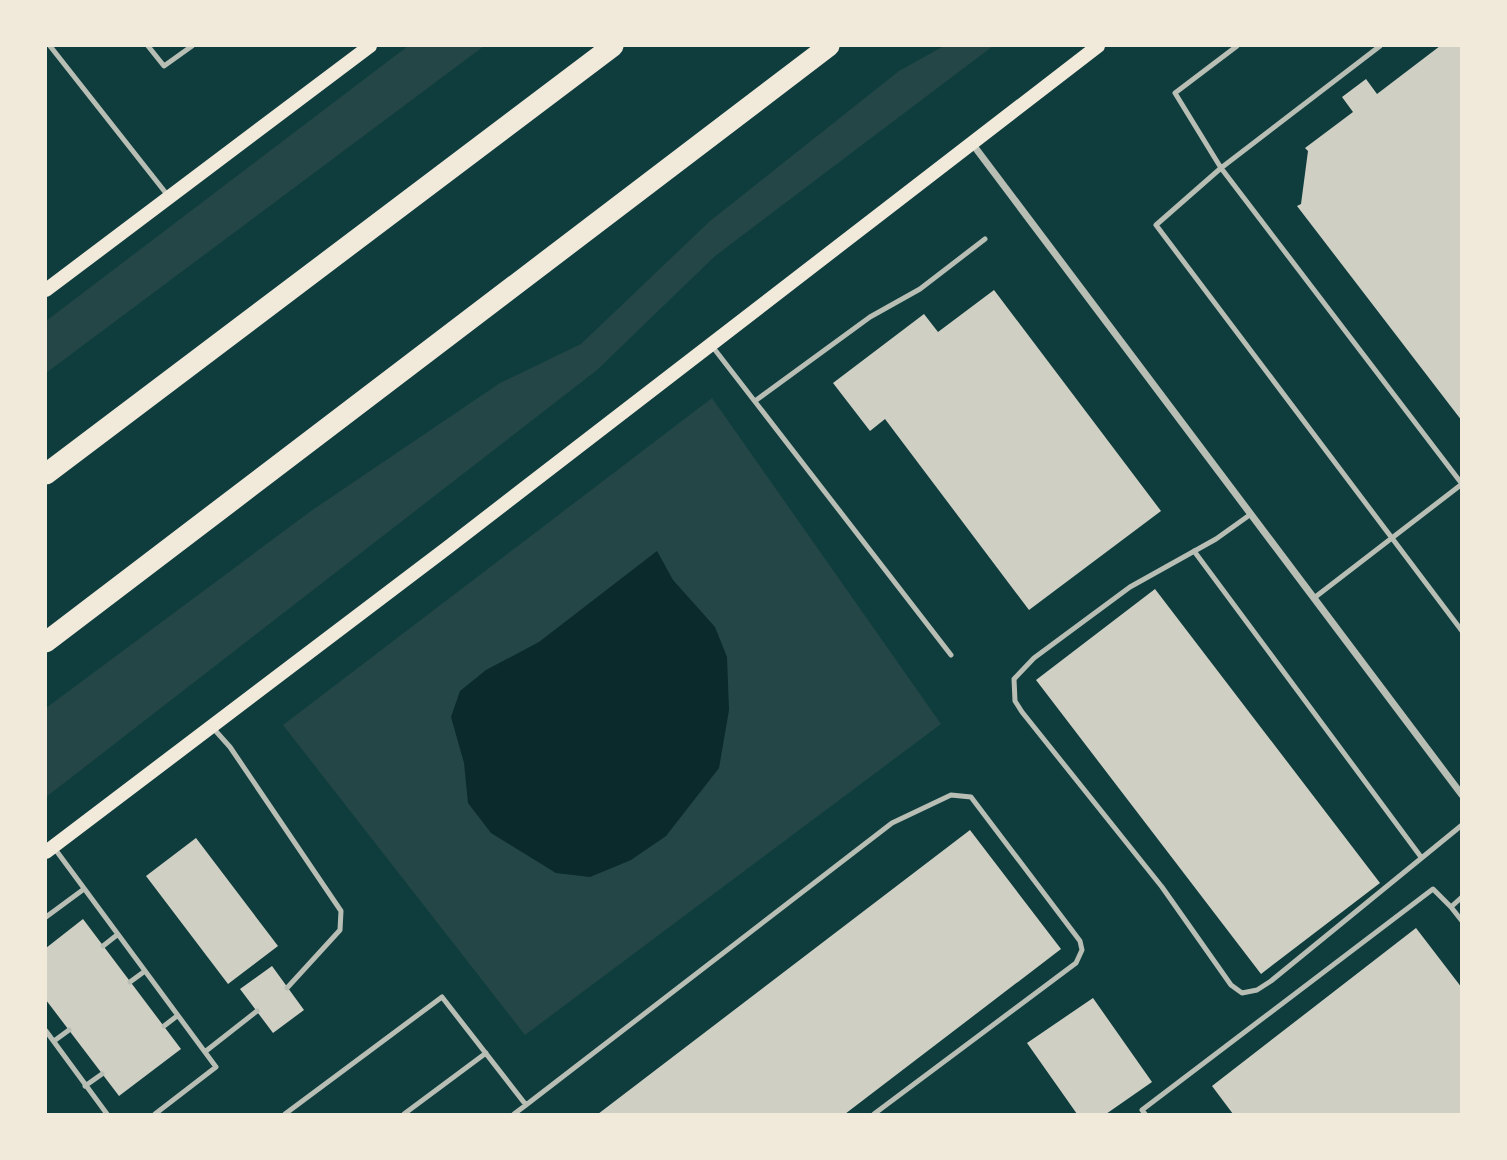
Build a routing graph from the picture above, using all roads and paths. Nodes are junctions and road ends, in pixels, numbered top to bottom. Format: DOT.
graph roads {
  1 [pos="50,46"];
  2 [pos="148,46"];
  3 [pos="192,46"];
  4 [pos="370,46"];
  5 [pos="613,46"];
  6 [pos="829,46"];
  7 [pos="1098,46"];
  8 [pos="1237,46"];
  9 [pos="1380,46"];
  10 [pos="971,142"];
  11 [pos="1221,167"];
  12 [pos="170,197"];
  13 [pos="985,239"];
  14 [pos="46,290"];
  15 [pos="710,344"];
  16 [pos="755,401"];
  17 [pos="46,474"];
  18 [pos="1461,484"];
  19 [pos="1251,514"];
  20 [pos="1391,539"];
  21 [pos="1194,551"];
  22 [pos="1314,598"];
  23 [pos="1461,631"];
  24 [pos="46,642"];
  25 [pos="951,655"];
  26 [pos="211,726"];
  27 [pos="1461,795"];
  28 [pos="1461,825"];
  29 [pos="49,849"];
  30 [pos="1421,857"];
  31 [pos="84,889"];
  32 [pos="1461,897"];
  33 [pos="1451,907"];
  34 [pos="46,917"];
  35 [pos="1461,921"];
  36 [pos="117,935"];
  37 [pos="103,946"];
  38 [pos="145,971"];
  39 [pos="130,982"];
  40 [pos="287,988"];
  41 [pos="257,1011"];
  42 [pos="177,1016"];
  43 [pos="164,1026"];
  44 [pos="69,1030"];
  45 [pos="46,1031"];
  46 [pos="54,1041"];
  47 [pos="206,1051"];
  48 [pos="486,1053"];
  49 [pos="102,1074"];
  50 [pos="85,1086"];
  51 [pos="526,1105"];
  52 [pos="107,1115"];
  53 [pos="155,1115"];
  54 [pos="285,1115"];
  55 [pos="404,1115"];
  56 [pos="514,1115"];
  57 [pos="874,1115"];
  58 [pos="1145,1115"];
  1 -- 12 [label="lane"];
  2 -- 3 [label="lane"];
  4 -- 12 [label="main road"];
  5 -- 17 [label="highway"];
  6 -- 24 [label="highway"];
  7 -- 10 [label="main road"];
  8 -- 11 [label="lane"];
  9 -- 11 [label="lane"];
  10 -- 15 [label="main road"];
  10 -- 19 [label="street"];
  11 -- 18 [label="lane"];
  11 -- 20 [label="lane"];
  12 -- 14 [label="main road"];
  13 -- 16 [label="lane"];
  15 -- 16 [label="lane"];
  15 -- 26 [label="main road"];
  16 -- 25 [label="lane"];
  18 -- 20 [label="lane"];
  19 -- 21 [label="lane"];
  19 -- 22 [label="street"];
  20 -- 22 [label="lane"];
  20 -- 23 [label="lane"];
  21 -- 30 [label="lane"];
  21 -- 30 [label="lane"];
  22 -- 27 [label="street"];
  26 -- 29 [label="main road"];
  26 -- 40 [label="lane"];
  28 -- 30 [label="lane"];
  29 -- 31 [label="lane"];
  31 -- 34 [label="lane"];
  31 -- 36 [label="lane"];
  32 -- 33 [label="lane"];
  33 -- 35 [label="lane"];
  33 -- 58 [label="lane"];
  36 -- 37 [label="lane"];
  36 -- 38 [label="lane"];
  38 -- 39 [label="lane"];
  38 -- 42 [label="lane"];
  41 -- 47 [label="lane"];
  42 -- 43 [label="lane"];
  42 -- 47 [label="lane"];
  44 -- 46 [label="lane"];
  45 -- 46 [label="lane"];
  46 -- 50 [label="lane"];
  47 -- 53 [label="lane"];
  48 -- 51 [label="lane"];
  48 -- 54 [label="lane"];
  48 -- 55 [label="lane"];
  49 -- 50 [label="lane"];
  50 -- 52 [label="lane"];
  51 -- 56 [label="lane"];
  51 -- 57 [label="lane"];
}
